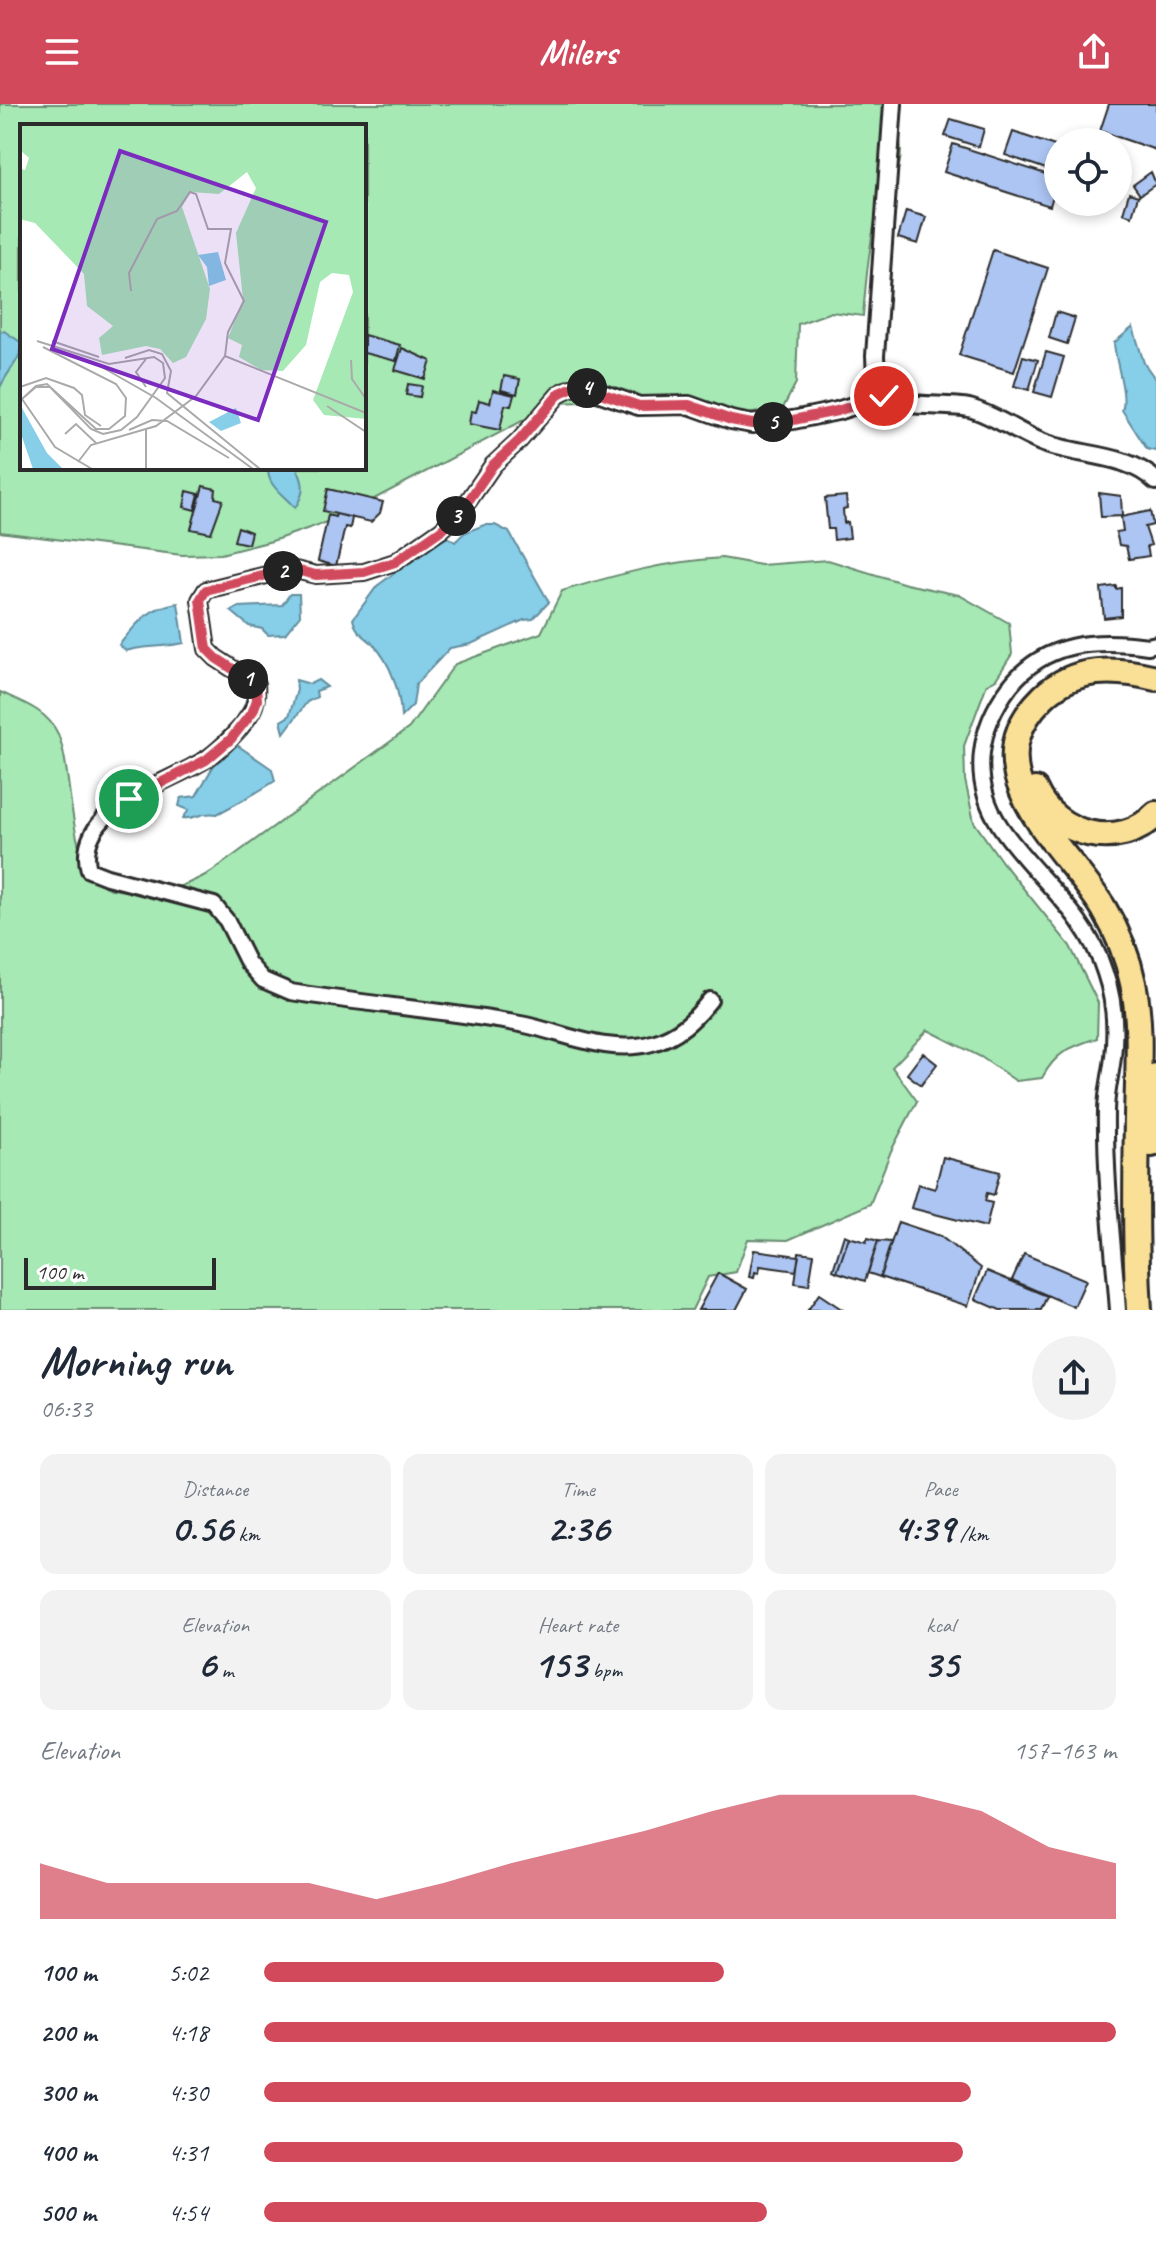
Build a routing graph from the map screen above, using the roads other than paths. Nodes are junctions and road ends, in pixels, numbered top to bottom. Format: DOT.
graph roads {
  1 [pos="893,104"];
  2 [pos="583,387"];
  3 [pos="884,396"];
  4 [pos="1156,481"];
  5 [pos="1156,644"];
  6 [pos="1156,678"];
  7 [pos="1156,690"];
  8 [pos="1156,814"];
  9 [pos="710,1000"];
  10 [pos="1156,1076"];
  11 [pos="1118,1310"];
  12 [pos="1139,1310"];
  13 [pos="1146,1310"];
  1 -- 3 [label="street"];
  2 -- 3 [label="street"];
  2 -- 9 [label="street"];
  3 -- 4 [label="street"];
  5 -- 11 [label="street"];
  6 -- 12 [label="highway"];
  7 -- 8 [label="highway"];
  10 -- 13 [label="highway"];
}
